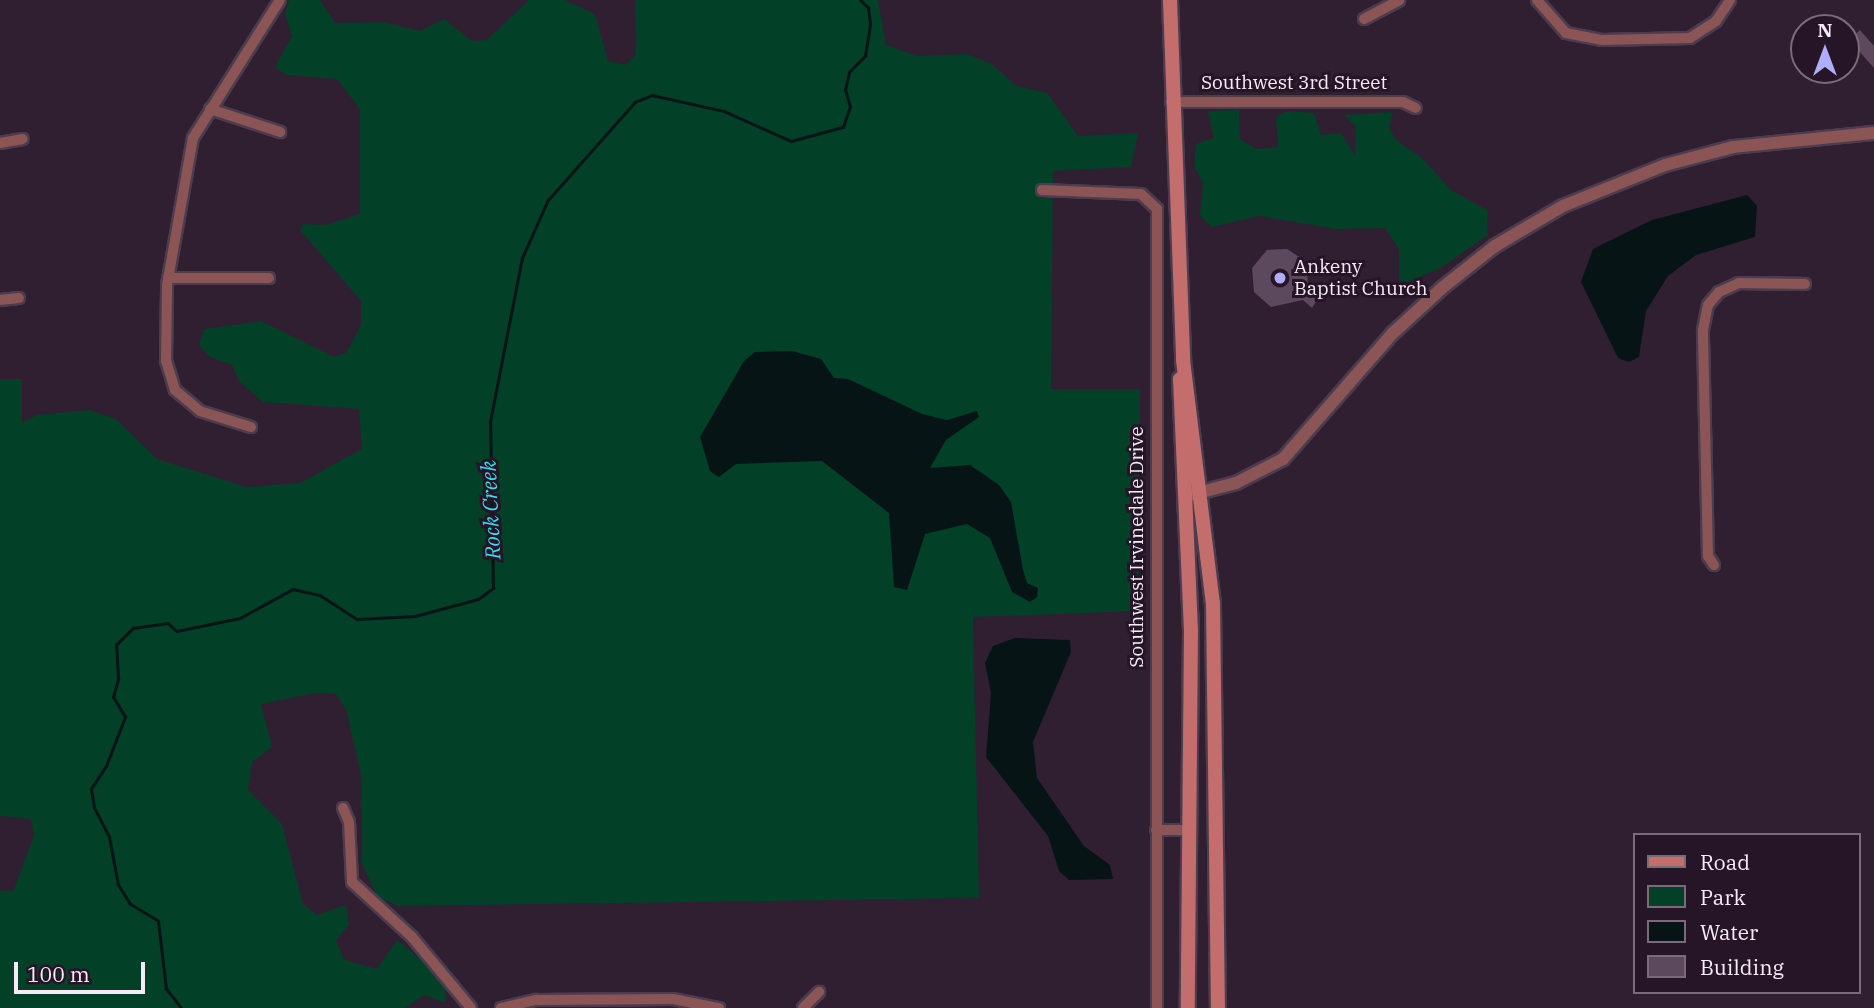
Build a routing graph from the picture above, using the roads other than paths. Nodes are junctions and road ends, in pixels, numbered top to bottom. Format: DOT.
graph roads {
  1 [pos="280,0"];
  2 [pos="1170,0"];
  3 [pos="1399,0"];
  4 [pos="1537,0"];
  5 [pos="1730,0"];
  6 [pos="1364,19"];
  7 [pos="1171,102"];
  8 [pos="1416,108"];
  9 [pos="209,109"];
  10 [pos="280,132"];
  11 [pos="1874,133"];
  12 [pos="23,139"];
  13 [pos="0,143"];
  14 [pos="1042,190"];
  15 [pos="168,278"];
  16 [pos="269,278"];
  17 [pos="1805,284"];
  18 [pos="19,298"];
  19 [pos="0,300"];
  20 [pos="1183,360"];
  21 [pos="251,428"];
  22 [pos="1198,493"];
  23 [pos="1183,497"];
  24 [pos="1714,565"];
  25 [pos="343,808"];
  26 [pos="1156,830"];
  27 [pos="1188,830"];
  28 [pos="819,992"];
  29 [pos="471,1008"];
  30 [pos="501,1008"];
  31 [pos="719,1008"];
  32 [pos="803,1008"];
  33 [pos="1157,1008"];
  34 [pos="1188,1008"];
  35 [pos="1218,1008"];
  1 -- 9 [label="street"];
  2 -- 7 [label="main road"];
  3 -- 6 [label="street"];
  4 -- 5 [label="street"];
  7 -- 8 [label="street, Southwest 3rd Street"];
  7 -- 20 [label="main road"];
  9 -- 10 [label="street"];
  9 -- 15 [label="street"];
  11 -- 22 [label="street"];
  12 -- 13 [label="street"];
  14 -- 26 [label="street, Southwest Irvinedale Drive"];
  15 -- 16 [label="street"];
  15 -- 21 [label="street"];
  17 -- 24 [label="street"];
  18 -- 19 [label="street"];
  20 -- 22 [label="main road"];
  20 -- 23 [label="main road"];
  22 -- 23 [label="street"];
  22 -- 35 [label="main road"];
  23 -- 27 [label="main road"];
  25 -- 29 [label="street"];
  26 -- 27 [label="street"];
  26 -- 33 [label="street, Southwest Irvinedale Drive"];
  27 -- 34 [label="main road"];
  28 -- 32 [label="street"];
  30 -- 31 [label="street"];
}
